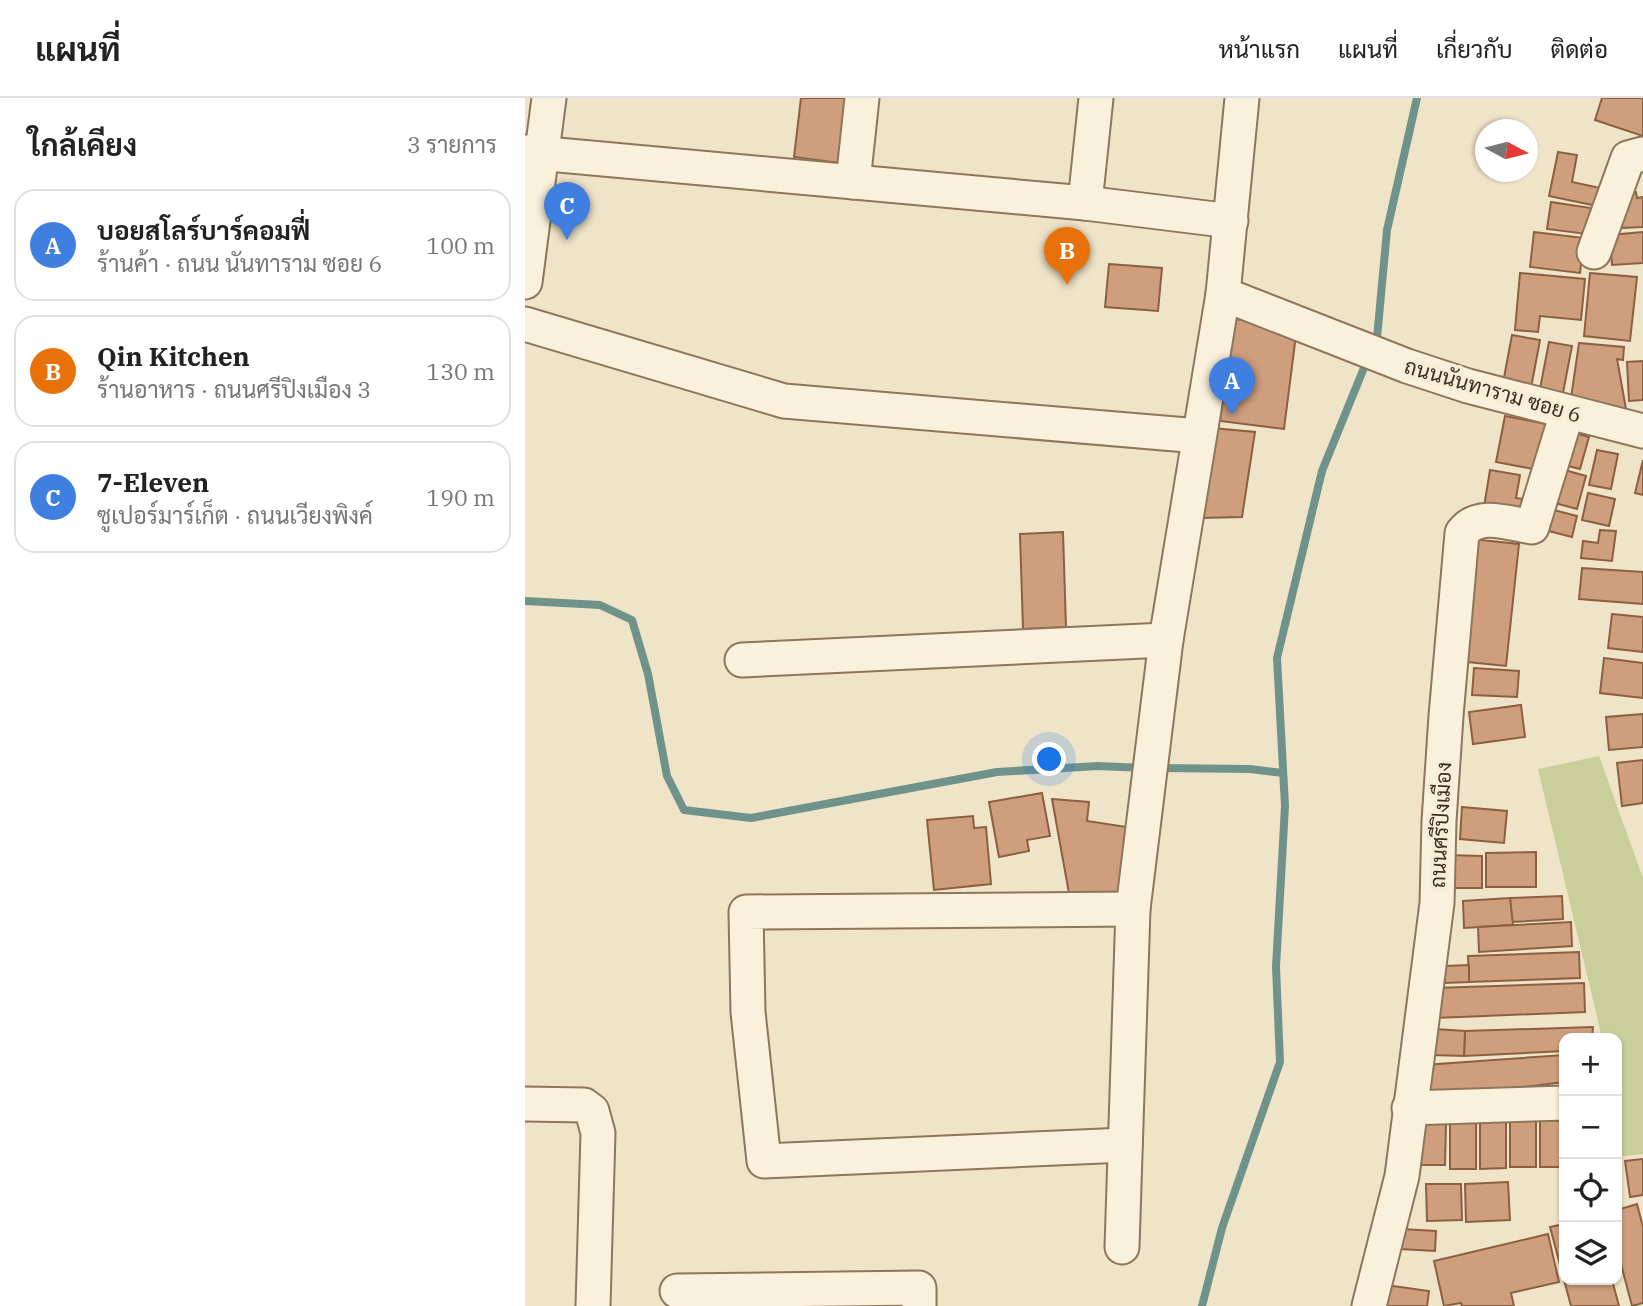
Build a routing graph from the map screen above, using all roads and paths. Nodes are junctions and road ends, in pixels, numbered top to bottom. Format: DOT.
graph roads {
  1 [pos="549,98"];
  2 [pos="862,98"];
  3 [pos="1096,98"];
  4 [pos="1242,98"];
  5 [pos="534,153"];
  6 [pos="1643,154"];
  7 [pos="853,182"];
  8 [pos="1085,203"];
  9 [pos="1231,221"];
  10 [pos="1594,251"];
  11 [pos="525,282"];
  12 [pos="1223,294"];
  13 [pos="525,324"];
  14 [pos="1567,413"];
  15 [pos="1643,431"];
  16 [pos="1199,436"];
  17 [pos="1166,640"];
  18 [pos="742,660"];
  19 [pos="1133,909"];
  20 [pos="1559,1103"];
  21 [pos="525,1104"];
  22 [pos="1409,1108"];
  23 [pos="1125,1145"];
  24 [pos="1122,1247"];
  25 [pos="677,1291"];
  26 [pos="593,1306"];
  27 [pos="919,1306"];
  28 [pos="1369,1306"];
  1 -- 5 [label="street"];
  2 -- 7 [label="street"];
  3 -- 8 [label="street"];
  4 -- 9 [label="street"];
  5 -- 7 [label="street"];
  5 -- 11 [label="street"];
  6 -- 10 [label="street"];
  7 -- 8 [label="street"];
  8 -- 9 [label="street"];
  9 -- 12 [label="street"];
  12 -- 14 [label="street, ถนนนันทาราม ซอย 6"];
  12 -- 16 [label="street"];
  13 -- 16 [label="street"];
  14 -- 15 [label="street, ถนนนันทาราม ซอย 6"];
  14 -- 22 [label="street, ถนนศรีปิงเมือง"];
  16 -- 17 [label="street"];
  17 -- 18 [label="street"];
  17 -- 19 [label="street"];
  19 -- 23 [label="street"];
  19 -- 23 [label="street"];
  20 -- 22 [label="street"];
  21 -- 26 [label="street"];
  22 -- 28 [label="street, ถนนศรีปิงเมือง"];
  23 -- 24 [label="street"];
  25 -- 27 [label="street"];
}
